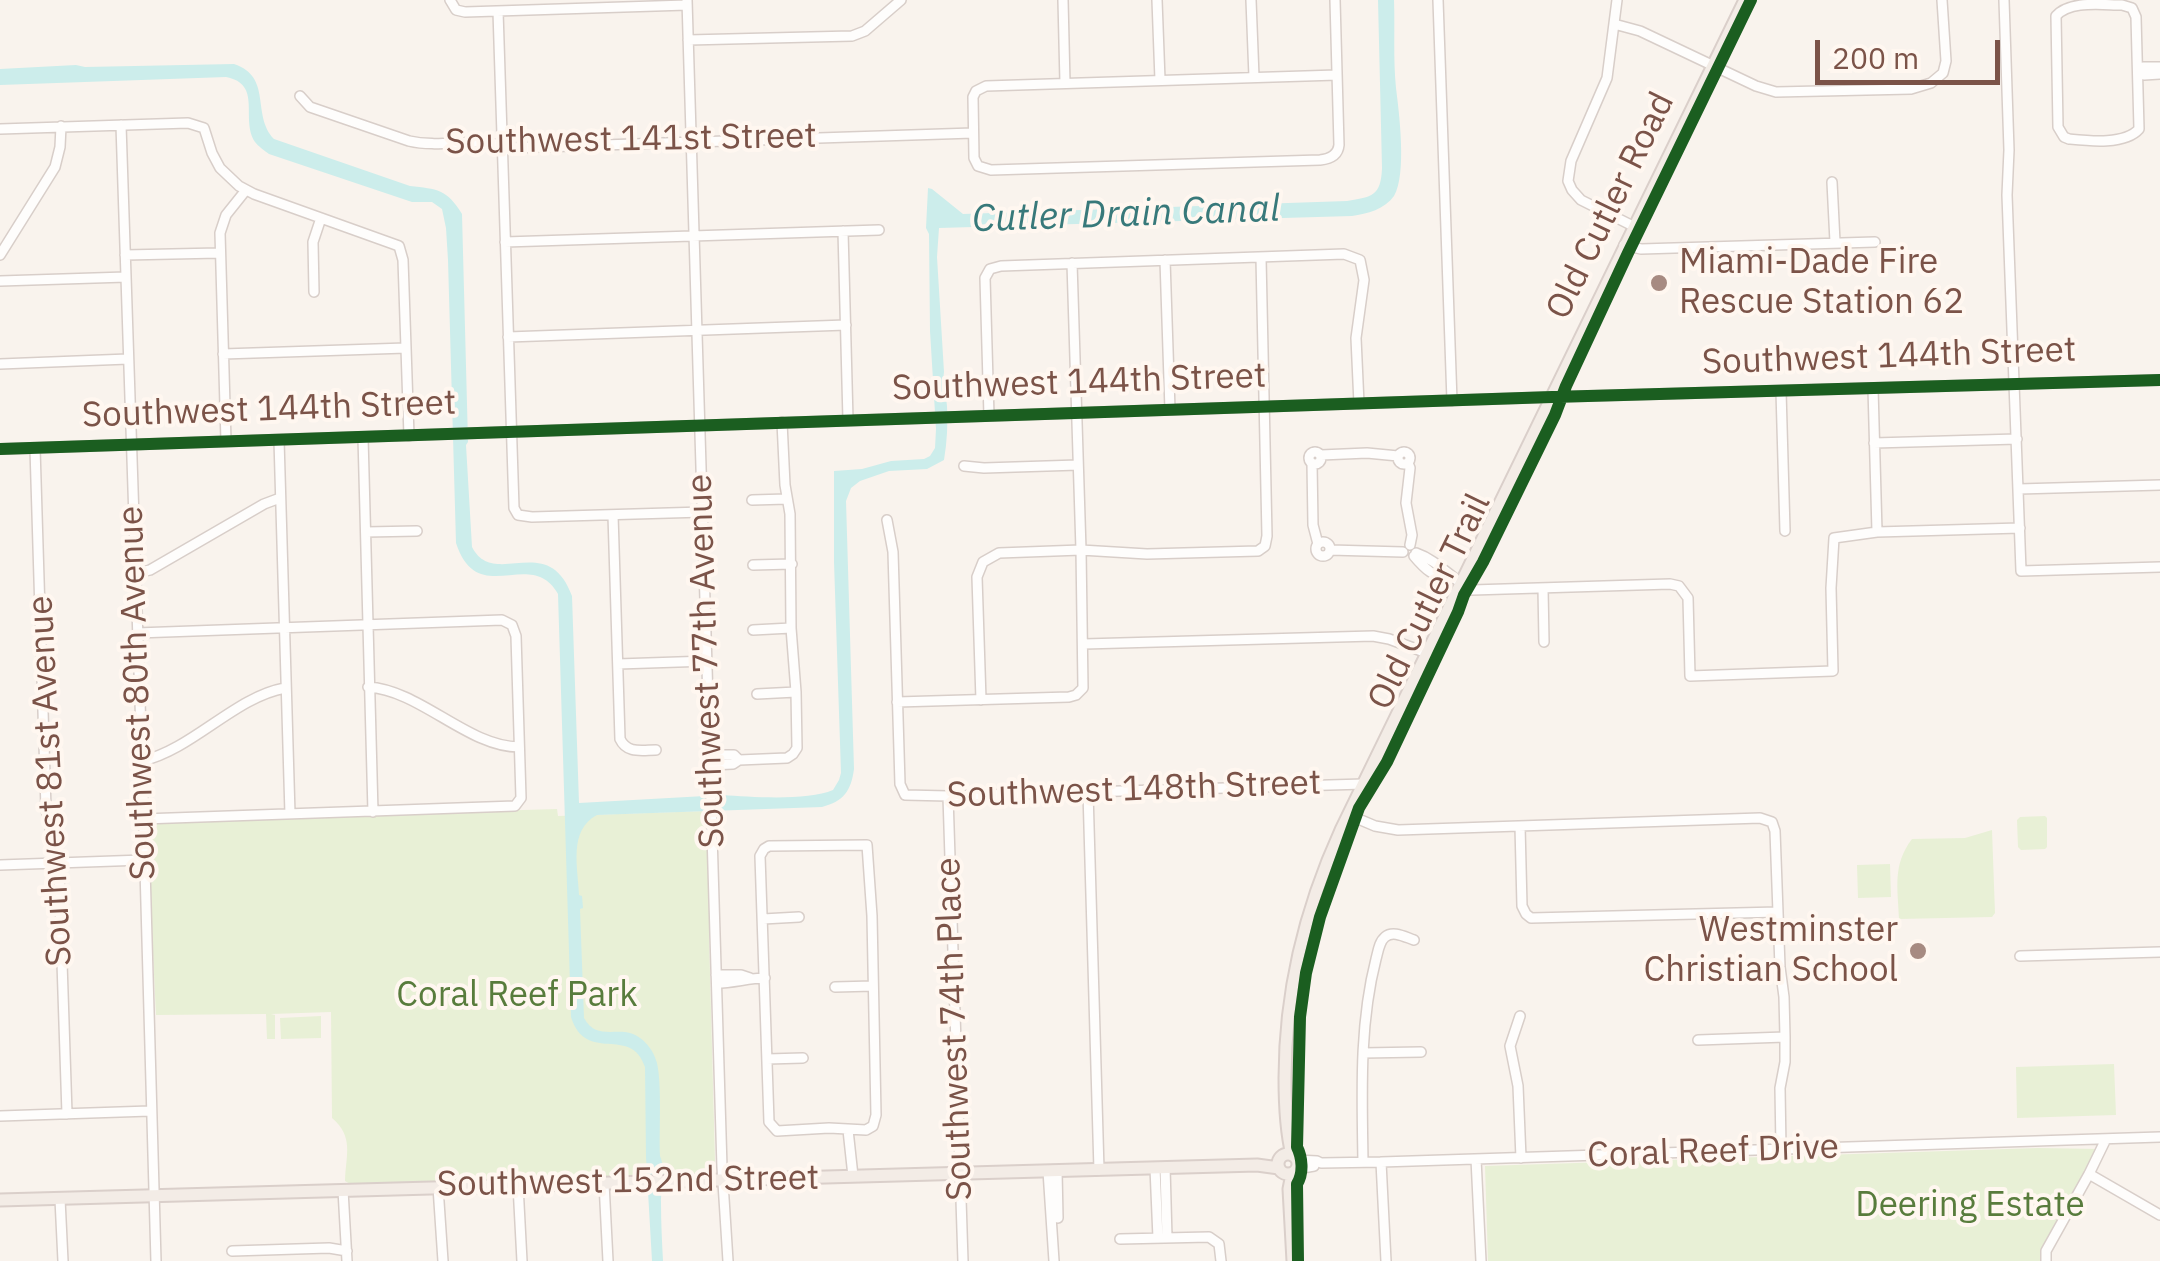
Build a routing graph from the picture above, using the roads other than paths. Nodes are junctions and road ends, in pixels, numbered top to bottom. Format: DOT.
graph roads {
  1 [pos="450,0"];
  2 [pos="901,0"];
  3 [pos="1063,0"];
  4 [pos="1157,0"];
  5 [pos="1251,0"];
  6 [pos="1335,0"];
  7 [pos="1438,0"];
  8 [pos="1617,0"];
  9 [pos="1744,0"];
  10 [pos="1942,0"];
  11 [pos="2004,0"];
  12 [pos="687,3"];
  13 [pos="533,5"];
  14 [pos="498,11"];
  15 [pos="1614,24"];
  16 [pos="688,40"];
  17 [pos="1713,65"];
  18 [pos="2160,71"];
  19 [pos="2138,72"];
  20 [pos="1337,74"];
  21 [pos="1254,77"];
  22 [pos="1160,80"];
  23 [pos="1065,83"];
  24 [pos="300,96"];
  25 [pos="120,125"];
  26 [pos="61,126"];
  27 [pos="0,128"];
  28 [pos="973,133"];
  29 [pos="691,142"];
  30 [pos="502,144"];
  31 [pos="1832,182"];
  32 [pos="246,190"];
  33 [pos="321,218"];
  34 [pos="1633,226"];
  35 [pos="879,230"];
  36 [pos="842,231"];
  37 [pos="694,236"];
  38 [pos="504,242"];
  39 [pos="1835,242"];
  40 [pos="1875,242"];
  41 [pos="1624,246"];
  42 [pos="219,252"];
  43 [pos="0,255"];
  44 [pos="125,256"];
  45 [pos="1261,258"];
  46 [pos="1166,260"];
  47 [pos="1072,264"];
  48 [pos="126,277"];
  49 [pos="0,281"];
  50 [pos="314,292"];
  51 [pos="846,325"];
  52 [pos="697,330"];
  53 [pos="508,337"];
  54 [pos="406,348"];
  55 [pos="222,354"];
  56 [pos="128,359"];
  57 [pos="0,364"];
  58 [pos="2160,380"];
  59 [pos="2014,383"];
  60 [pos="1873,388"];
  61 [pos="1781,391"];
  62 [pos="1552,396"];
  63 [pos="1452,401"];
  64 [pos="1359,404"];
  65 [pos="1263,408"];
  66 [pos="1170,410"];
  67 [pos="1076,414"];
  68 [pos="989,416"];
  69 [pos="848,420"];
  70 [pos="782,422"];
  71 [pos="700,426"];
  72 [pos="510,432"];
  73 [pos="409,436"];
  74 [pos="363,437"];
  75 [pos="2017,438"];
  76 [pos="278,440"];
  77 [pos="226,442"];
  78 [pos="1874,443"];
  79 [pos="131,445"];
  80 [pos="35,448"];
  81 [pos="0,449"];
  82 [pos="964,466"];
  83 [pos="1078,466"];
  84 [pos="2160,485"];
  85 [pos="2018,489"];
  86 [pos="280,498"];
  87 [pos="787,499"];
  88 [pos="752,500"];
  89 [pos="703,512"];
  90 [pos="613,515"];
  91 [pos="886,520"];
  92 [pos="2020,528"];
  93 [pos="416,531"];
  94 [pos="1785,531"];
  95 [pos="366,532"];
  96 [pos="1878,532"];
  97 [pos="1081,550"];
  98 [pos="1411,552"];
  99 [pos="792,564"];
  100 [pos="753,565"];
  101 [pos="2160,567"];
  102 [pos="136,573"];
  103 [pos="1456,580"];
  104 [pos="1542,588"];
  105 [pos="368,625"];
  106 [pos="284,628"];
  107 [pos="791,628"];
  108 [pos="754,630"];
  109 [pos="138,633"];
  110 [pos="1544,642"];
  111 [pos="1084,644"];
  112 [pos="1428,653"];
  113 [pos="708,661"];
  114 [pos="618,664"];
  115 [pos="368,687"];
  116 [pos="285,688"];
  117 [pos="796,692"];
  118 [pos="757,694"];
  119 [pos="981,700"];
  120 [pos="898,702"];
  121 [pos="519,747"];
  122 [pos="656,750"];
  123 [pos="142,760"];
  124 [pos="710,760"];
  125 [pos="1364,784"];
  126 [pos="1088,792"];
  127 [pos="948,796"];
  128 [pos="373,812"];
  129 [pos="290,814"];
  130 [pos="1349,815"];
  131 [pos="143,819"];
  132 [pos="1520,826"];
  133 [pos="143,860"];
  134 [pos="58,863"];
  135 [pos="0,864"];
  136 [pos="1778,912"];
  137 [pos="800,917"];
  138 [pos="763,918"];
  139 [pos="1414,940"];
  140 [pos="2160,952"];
  141 [pos="2020,956"];
  142 [pos="766,978"];
  143 [pos="717,979"];
  144 [pos="835,986"];
  145 [pos="872,986"];
  146 [pos="1520,1016"];
  147 [pos="1785,1037"];
  148 [pos="1698,1040"];
  149 [pos="1422,1052"];
  150 [pos="1363,1053"];
  151 [pos="803,1058"];
  152 [pos="767,1059"];
  153 [pos="150,1110"];
  154 [pos="67,1114"];
  155 [pos="0,1116"];
  156 [pos="848,1130"];
  157 [pos="2160,1137"];
  158 [pos="2106,1139"];
  159 [pos="1781,1149"];
  160 [pos="1521,1158"];
  161 [pos="1476,1159"];
  162 [pos="1363,1162"];
  163 [pos="1381,1162"];
  164 [pos="1288,1164"];
  165 [pos="1160,1168"];
  166 [pos="1100,1170"];
  167 [pos="1052,1171"];
  168 [pos="959,1174"];
  169 [pos="2090,1174"];
  170 [pos="850,1177"];
  171 [pos="723,1181"];
  172 [pos="604,1183"];
  173 [pos="518,1185"];
  174 [pos="438,1187"];
  175 [pos="343,1190"];
  176 [pos="154,1196"];
  177 [pos="60,1199"];
  178 [pos="0,1200"];
  179 [pos="2160,1215"];
  180 [pos="1162,1238"];
  181 [pos="1120,1240"];
  182 [pos="232,1251"];
  183 [pos="347,1252"];
  184 [pos="1057,1258"];
  185 [pos="2046,1259"];
  186 [pos="63,1261"];
  187 [pos="156,1261"];
  188 [pos="443,1261"];
  189 [pos="522,1261"];
  190 [pos="608,1261"];
  191 [pos="728,1261"];
  192 [pos="963,1261"];
  193 [pos="1222,1261"];
  194 [pos="1293,1261"];
  195 [pos="1386,1261"];
  196 [pos="1481,1261"];
  1 -- 14 [label="street"];
  2 -- 16 [label="street"];
  3 -- 23 [label="street"];
  4 -- 22 [label="street"];
  5 -- 21 [label="street"];
  6 -- 20 [label="street"];
  7 -- 63 [label="street"];
  8 -- 15 [label="street"];
  9 -- 17 [label="main road, Old Cutler Road"];
  10 -- 17 [label="street"];
  11 -- 59 [label="street"];
  12 -- 13 [label="street"];
  12 -- 16 [label="street, Southwest 77th Avenue"];
  13 -- 14 [label="street"];
  14 -- 30 [label="street"];
  15 -- 17 [label="street"];
  15 -- 34 [label="street"];
  16 -- 29 [label="street, Southwest 77th Avenue"];
  17 -- 34 [label="main road, Old Cutler Road"];
  18 -- 19 [label="street"];
  19 -- 19 [label="street"];
  20 -- 21 [label="street"];
  20 -- 28 [label="street"];
  21 -- 22 [label="street"];
  22 -- 23 [label="street"];
  23 -- 28 [label="street"];
  24 -- 30 [label="street, Southwest 141st Street"];
  25 -- 26 [label="street"];
  25 -- 32 [label="street"];
  25 -- 44 [label="street, Southwest 80th Avenue"];
  26 -- 27 [label="street"];
  26 -- 43 [label="street"];
  28 -- 29 [label="street, Southwest 141st Street"];
  29 -- 30 [label="street, Southwest 141st Street"];
  29 -- 37 [label="street, Southwest 77th Avenue"];
  30 -- 38 [label="street"];
  31 -- 39 [label="street"];
  32 -- 33 [label="street"];
  32 -- 42 [label="street"];
  33 -- 50 [label="street"];
  33 -- 54 [label="street"];
  34 -- 41 [label="main road, Old Cutler Road"];
  35 -- 36 [label="street"];
  36 -- 37 [label="street"];
  36 -- 51 [label="street"];
  37 -- 38 [label="street"];
  37 -- 52 [label="street, Southwest 77th Avenue"];
  38 -- 53 [label="street"];
  39 -- 40 [label="street"];
  39 -- 41 [label="street"];
  41 -- 62 [label="main road, Old Cutler Road"];
  42 -- 44 [label="street"];
  42 -- 55 [label="street"];
  44 -- 48 [label="street, Southwest 80th Avenue"];
  45 -- 46 [label="street"];
  45 -- 64 [label="street"];
  45 -- 65 [label="street"];
  46 -- 47 [label="street"];
  46 -- 66 [label="street"];
  47 -- 67 [label="street"];
  47 -- 68 [label="street"];
  48 -- 49 [label="street"];
  48 -- 56 [label="street, Southwest 80th Avenue"];
  51 -- 52 [label="street"];
  51 -- 69 [label="street"];
  52 -- 53 [label="street"];
  52 -- 71 [label="street, Southwest 77th Avenue"];
  53 -- 72 [label="street"];
  54 -- 55 [label="street"];
  54 -- 73 [label="street"];
  55 -- 77 [label="street"];
  56 -- 57 [label="street"];
  56 -- 79 [label="street, Southwest 80th Avenue"];
  58 -- 59 [label="street, Southwest 144th Street"];
  59 -- 60 [label="street, Southwest 144th Street"];
  59 -- 75 [label="street"];
  60 -- 61 [label="street, Southwest 144th Street"];
  60 -- 78 [label="street"];
  61 -- 62 [label="street, Southwest 144th Street"];
  61 -- 94 [label="street"];
  62 -- 63 [label="street, Southwest 144th Street"];
  62 -- 103 [label="main road, Old Cutler Road"];
  63 -- 64 [label="street, Southwest 144th Street"];
  64 -- 65 [label="street, Southwest 144th Street"];
  65 -- 66 [label="street, Southwest 144th Street"];
  65 -- 97 [label="street"];
  66 -- 67 [label="street, Southwest 144th Street"];
  67 -- 68 [label="street, Southwest 144th Street"];
  67 -- 83 [label="street"];
  68 -- 69 [label="street, Southwest 144th Street"];
  69 -- 70 [label="street, Southwest 144th Street"];
  70 -- 71 [label="street, Southwest 144th Street"];
  70 -- 87 [label="street"];
  71 -- 72 [label="street, Southwest 144th Street"];
  71 -- 89 [label="street, Southwest 77th Avenue"];
  72 -- 73 [label="street, Southwest 144th Street"];
  72 -- 90 [label="street"];
  73 -- 74 [label="street, Southwest 144th Street"];
  74 -- 76 [label="street, Southwest 144th Street"];
  74 -- 95 [label="street"];
  75 -- 78 [label="street"];
  75 -- 85 [label="street"];
  76 -- 77 [label="street, Southwest 144th Street"];
  76 -- 86 [label="street"];
  77 -- 79 [label="street, Southwest 144th Street"];
  78 -- 96 [label="street"];
  79 -- 80 [label="street, Southwest 144th Street"];
  79 -- 102 [label="street, Southwest 80th Avenue"];
  80 -- 81 [label="street, Southwest 144th Street"];
  80 -- 134 [label="street, Southwest 81st Avenue"];
  82 -- 83 [label="street"];
  83 -- 97 [label="street"];
  84 -- 85 [label="street"];
  85 -- 92 [label="street"];
  86 -- 102 [label="street"];
  86 -- 106 [label="street"];
  87 -- 88 [label="street"];
  87 -- 99 [label="street"];
  89 -- 90 [label="street"];
  89 -- 113 [label="street, Southwest 77th Avenue"];
  90 -- 114 [label="street"];
  91 -- 120 [label="street"];
  92 -- 96 [label="street"];
  92 -- 101 [label="street"];
  93 -- 95 [label="street"];
  95 -- 105 [label="street"];
  96 -- 104 [label="street"];
  97 -- 111 [label="street"];
  97 -- 119 [label="street"];
  98 -- 98 [label="street"];
  98 -- 103 [label="street"];
  99 -- 100 [label="street"];
  99 -- 107 [label="street"];
  102 -- 109 [label="street, Southwest 80th Avenue"];
  103 -- 104 [label="street"];
  103 -- 112 [label="main road, Old Cutler Road"];
  104 -- 110 [label="street"];
  105 -- 106 [label="street"];
  105 -- 115 [label="street"];
  105 -- 121 [label="street"];
  106 -- 109 [label="street"];
  106 -- 116 [label="street"];
  107 -- 108 [label="street"];
  107 -- 117 [label="street"];
  109 -- 123 [label="street, Southwest 80th Avenue"];
  111 -- 112 [label="street"];
  111 -- 119 [label="street"];
  112 -- 125 [label="main road, Old Cutler Road"];
  113 -- 114 [label="street"];
  113 -- 124 [label="street, Southwest 77th Avenue"];
  114 -- 122 [label="street"];
  115 -- 121 [label="street"];
  115 -- 128 [label="street"];
  116 -- 123 [label="street"];
  116 -- 129 [label="street"];
  117 -- 118 [label="street"];
  117 -- 124 [label="street"];
  119 -- 120 [label="street"];
  120 -- 127 [label="street, Southwest 148th Street"];
  121 -- 128 [label="street"];
  123 -- 131 [label="street, Southwest 80th Avenue"];
  124 -- 143 [label="street, Southwest 77th Avenue"];
  125 -- 126 [label="street, Southwest 148th Street"];
  125 -- 130 [label="main road, Old Cutler Road"];
  126 -- 127 [label="street, Southwest 148th Street"];
  126 -- 166 [label="street"];
  127 -- 168 [label="street, Southwest 74th Place"];
  128 -- 129 [label="street"];
  129 -- 131 [label="street"];
  130 -- 132 [label="street"];
  130 -- 164 [label="main road, Old Cutler Road"];
  131 -- 133 [label="street, Southwest 80th Avenue"];
  132 -- 136 [label="street"];
  132 -- 136 [label="street"];
  133 -- 134 [label="street"];
  133 -- 153 [label="street, Southwest 80th Avenue"];
  134 -- 135 [label="street"];
  134 -- 154 [label="street, Southwest 81st Avenue"];
  136 -- 147 [label="street"];
  137 -- 138 [label="street"];
  138 -- 142 [label="street"];
  138 -- 145 [label="street"];
  139 -- 150 [label="street"];
  140 -- 141 [label="street"];
  142 -- 143 [label="street"];
  142 -- 152 [label="street"];
  143 -- 171 [label="street, Southwest 77th Avenue"];
  144 -- 145 [label="street"];
  145 -- 156 [label="street"];
  146 -- 160 [label="street"];
  147 -- 148 [label="street"];
  147 -- 159 [label="street"];
  149 -- 150 [label="street"];
  150 -- 162 [label="street"];
  151 -- 152 [label="street"];
  152 -- 156 [label="street"];
  153 -- 154 [label="street"];
  153 -- 176 [label="street, Southwest 80th Avenue"];
  154 -- 155 [label="street"];
  156 -- 170 [label="street"];
  157 -- 158 [label="street"];
  158 -- 159 [label="street, Coral Reef Drive"];
  158 -- 169 [label="street"];
  159 -- 160 [label="street, Coral Reef Drive"];
  160 -- 161 [label="street, Coral Reef Drive"];
  161 -- 163 [label="street, Coral Reef Drive"];
  161 -- 196 [label="street"];
  162 -- 163 [label="street, Coral Reef Drive"];
  162 -- 164 [label="street, Coral Reef Drive"];
  163 -- 195 [label="street"];
  164 -- 165 [label="main road, Southwest 152nd Street"];
  164 -- 194 [label="main road, Old Cutler Road"];
  165 -- 166 [label="main road, Southwest 152nd Street"];
  165 -- 180 [label="street"];
  166 -- 167 [label="main road, Southwest 152nd Street"];
  167 -- 168 [label="main road, Southwest 152nd Street"];
  167 -- 184 [label="street"];
  168 -- 170 [label="main road, Southwest 152nd Street"];
  168 -- 192 [label="street, Southwest 74th Place"];
  169 -- 179 [label="street"];
  169 -- 185 [label="street"];
  170 -- 171 [label="main road, Southwest 152nd Street"];
  171 -- 172 [label="main road, Southwest 152nd Street"];
  171 -- 191 [label="street, Southwest 77th Avenue"];
  172 -- 173 [label="main road, Southwest 152nd Street"];
  172 -- 190 [label="street"];
  173 -- 174 [label="main road, Southwest 152nd Street"];
  173 -- 189 [label="street"];
  174 -- 175 [label="main road, Southwest 152nd Street"];
  174 -- 188 [label="street"];
  175 -- 176 [label="main road, Southwest 152nd Street"];
  175 -- 183 [label="street"];
  176 -- 177 [label="main road, Southwest 152nd Street"];
  176 -- 187 [label="street, Southwest 80th Avenue"];
  177 -- 178 [label="main road, Southwest 152nd Street"];
  177 -- 186 [label="street"];
  180 -- 181 [label="street"];
  180 -- 193 [label="street"];
  182 -- 183 [label="street"];
}
